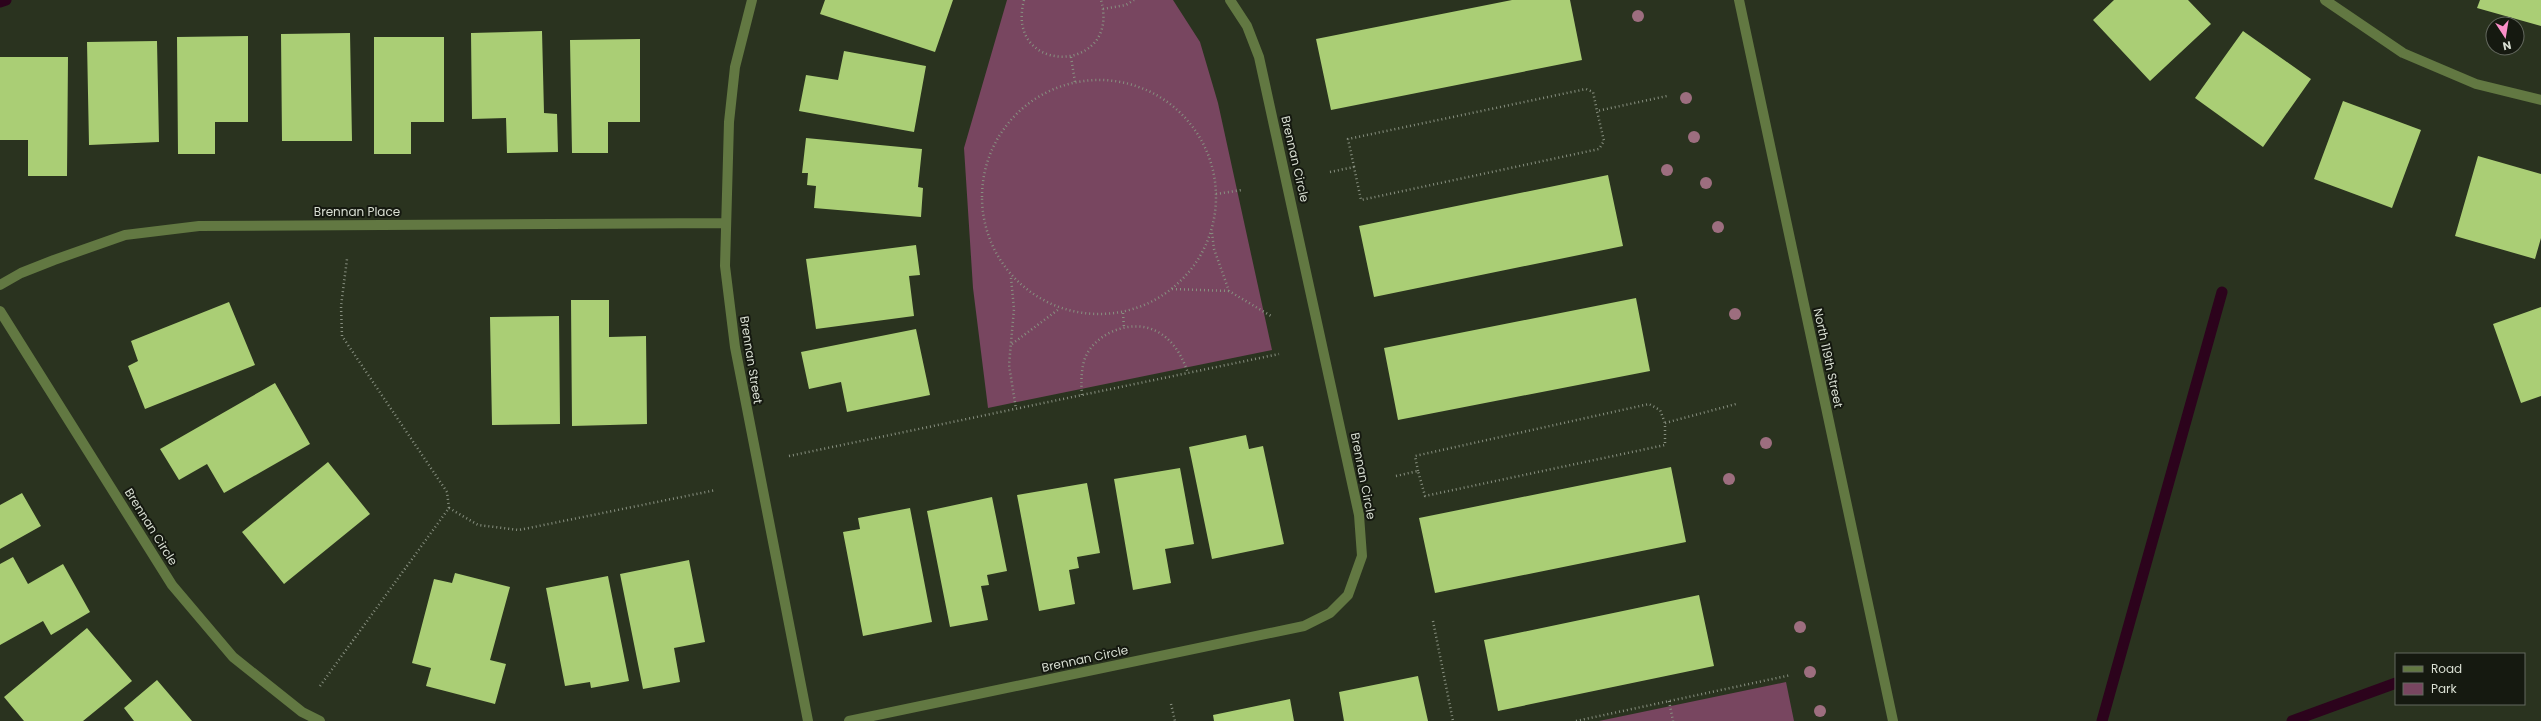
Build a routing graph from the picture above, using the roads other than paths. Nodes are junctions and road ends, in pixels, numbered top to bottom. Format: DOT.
graph roads {
  1 [pos="752,0"];
  2 [pos="1230,0"];
  3 [pos="1739,0"];
  4 [pos="2325,0"];
  5 [pos="2541,100"];
  6 [pos="725,224"];
  7 [pos="0,285"];
  8 [pos="0,311"];
  9 [pos="320,721"];
  10 [pos="808,721"];
  11 [pos="849,721"];
  12 [pos="1894,721"];
  1 -- 6 [label="street, Brennan Street"];
  2 -- 11 [label="street, Brennan Circle"];
  3 -- 12 [label="street, North 119th Street"];
  4 -- 5 [label="street"];
  6 -- 7 [label="street, Brennan Place"];
  6 -- 10 [label="street, Brennan Street"];
  8 -- 9 [label="street, Brennan Circle"];
}
